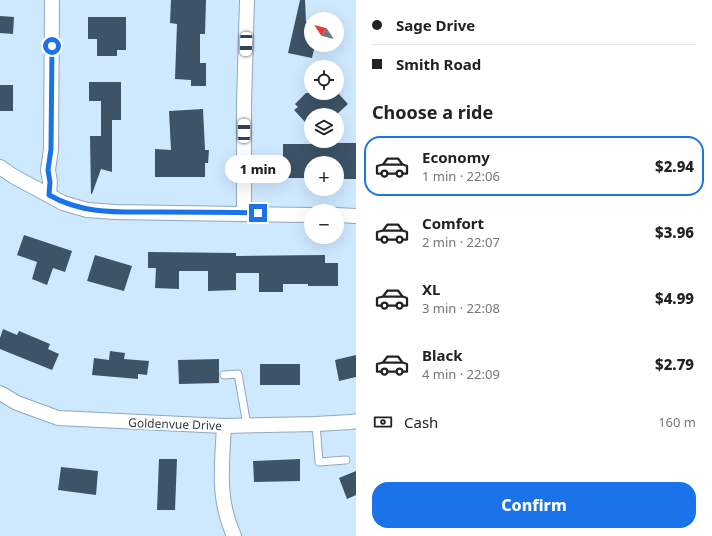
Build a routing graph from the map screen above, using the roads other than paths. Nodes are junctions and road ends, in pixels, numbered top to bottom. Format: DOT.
graph roads {
  1 [pos="52,0"];
  2 [pos="247,0"];
  3 [pos="0,167"];
  4 [pos="49,195"];
  5 [pos="244,213"];
  6 [pos="304,215"];
  7 [pos="344,215"];
  8 [pos="356,216"];
  9 [pos="224,375"];
  10 [pos="0,393"];
  11 [pos="356,421"];
  12 [pos="316,424"];
  13 [pos="224,426"];
  14 [pos="246,426"];
  15 [pos="346,460"];
  16 [pos="234,536"];
  1 -- 4 [label="street"];
  2 -- 5 [label="street"];
  3 -- 4 [label="street"];
  4 -- 5 [label="street"];
  5 -- 6 [label="street"];
  7 -- 8 [label="street"];
  9 -- 14 [label="lane"];
  10 -- 13 [label="street, Goldenvue Drive"];
  11 -- 12 [label="street, Goldenvue Drive"];
  12 -- 14 [label="street, Goldenvue Drive"];
  12 -- 15 [label="lane"];
  13 -- 14 [label="street, Goldenvue Drive"];
  13 -- 16 [label="street"];
}
